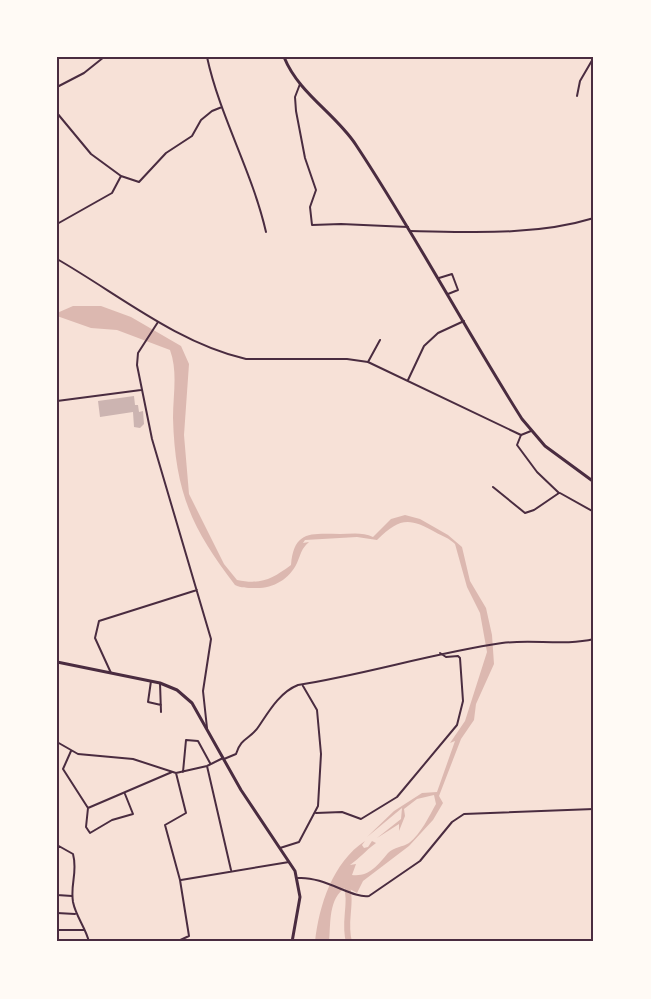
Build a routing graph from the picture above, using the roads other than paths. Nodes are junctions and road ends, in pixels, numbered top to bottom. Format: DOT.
graph roads {
  1 [pos="104,57"];
  2 [pos="207,57"];
  3 [pos="284,57"];
  4 [pos="594,57"];
  5 [pos="99,58"];
  6 [pos="300,84"];
  7 [pos="57,87"];
  8 [pos="577,96"];
  9 [pos="222,107"];
  10 [pos="57,113"];
  11 [pos="121,176"];
  12 [pos="594,218"];
  13 [pos="57,224"];
  14 [pos="409,229"];
  15 [pos="266,231"];
  16 [pos="57,259"];
  17 [pos="439,278"];
  18 [pos="448,294"];
  19 [pos="158,321"];
  20 [pos="464,321"];
  21 [pos="380,340"];
  22 [pos="368,362"];
  23 [pos="408,380"];
  24 [pos="141,390"];
  25 [pos="57,401"];
  26 [pos="531,431"];
  27 [pos="521,435"];
  28 [pos="594,482"];
  29 [pos="493,487"];
  30 [pos="559,492"];
  31 [pos="594,512"];
  32 [pos="197,590"];
  33 [pos="594,639"];
  34 [pos="440,653"];
  35 [pos="57,662"];
  36 [pos="112,673"];
  37 [pos="151,681"];
  38 [pos="160,682"];
  39 [pos="303,684"];
  40 [pos="161,705"];
  41 [pos="161,712"];
  42 [pos="207,728"];
  43 [pos="57,742"];
  44 [pos="71,751"];
  45 [pos="224,759"];
  46 [pos="208,765"];
  47 [pos="172,772"];
  48 [pos="183,772"];
  49 [pos="176,773"];
  50 [pos="125,794"];
  51 [pos="88,808"];
  52 [pos="594,809"];
  53 [pos="316,813"];
  54 [pos="58,845"];
  55 [pos="279,848"];
  56 [pos="290,862"];
  57 [pos="231,870"];
  58 [pos="298,878"];
  59 [pos="180,880"];
  60 [pos="72,896"];
  61 [pos="57,913"];
  62 [pos="76,914"];
  63 [pos="57,930"];
  64 [pos="84,930"];
  65 [pos="89,942"];
  66 [pos="176,942"];
  67 [pos="292,942"];
  1 -- 5 [label="street"];
  2 -- 9 [label="street"];
  3 -- 6 [label="main road"];
  4 -- 8 [label="street"];
  5 -- 7 [label="street"];
  6 -- 14 [label="main road"];
  6 -- 14 [label="street"];
  9 -- 11 [label="street"];
  9 -- 15 [label="street"];
  10 -- 11 [label="street"];
  11 -- 13 [label="street"];
  12 -- 14 [label="street"];
  14 -- 17 [label="main road"];
  16 -- 19 [label="street"];
  17 -- 18 [label="main road"];
  17 -- 18 [label="street"];
  18 -- 20 [label="main road"];
  19 -- 22 [label="street"];
  19 -- 24 [label="street"];
  20 -- 23 [label="street"];
  20 -- 26 [label="main road"];
  21 -- 22 [label="street"];
  22 -- 23 [label="street"];
  23 -- 27 [label="street"];
  24 -- 25 [label="street"];
  24 -- 32 [label="street"];
  26 -- 27 [label="street"];
  26 -- 28 [label="main road"];
  27 -- 30 [label="street"];
  29 -- 30 [label="street"];
  30 -- 31 [label="street"];
  32 -- 36 [label="street"];
  32 -- 42 [label="street"];
  33 -- 34 [label="street"];
  34 -- 39 [label="street"];
  34 -- 53 [label="street"];
  35 -- 36 [label="main road"];
  36 -- 37 [label="main road"];
  37 -- 38 [label="main road"];
  37 -- 40 [label="street"];
  38 -- 40 [label="street"];
  38 -- 42 [label="main road"];
  39 -- 45 [label="street"];
  39 -- 53 [label="street"];
  40 -- 41 [label="street"];
  42 -- 45 [label="main road"];
  43 -- 44 [label="street"];
  44 -- 47 [label="street"];
  44 -- 51 [label="street"];
  45 -- 46 [label="street"];
  45 -- 55 [label="main road"];
  46 -- 48 [label="street"];
  46 -- 48 [label="street"];
  46 -- 57 [label="street"];
  47 -- 49 [label="street"];
  47 -- 50 [label="street"];
  48 -- 49 [label="street"];
  49 -- 59 [label="street"];
  50 -- 51 [label="street"];
  50 -- 51 [label="street"];
  52 -- 58 [label="street"];
  53 -- 55 [label="street"];
  54 -- 60 [label="street"];
  54 -- 60 [label="street"];
  55 -- 56 [label="main road"];
  56 -- 57 [label="street"];
  56 -- 58 [label="main road"];
  57 -- 59 [label="street"];
  58 -- 67 [label="main road"];
  59 -- 66 [label="street"];
  60 -- 62 [label="street"];
  61 -- 62 [label="street"];
  62 -- 64 [label="street"];
  63 -- 64 [label="street"];
  64 -- 65 [label="street"];
}
